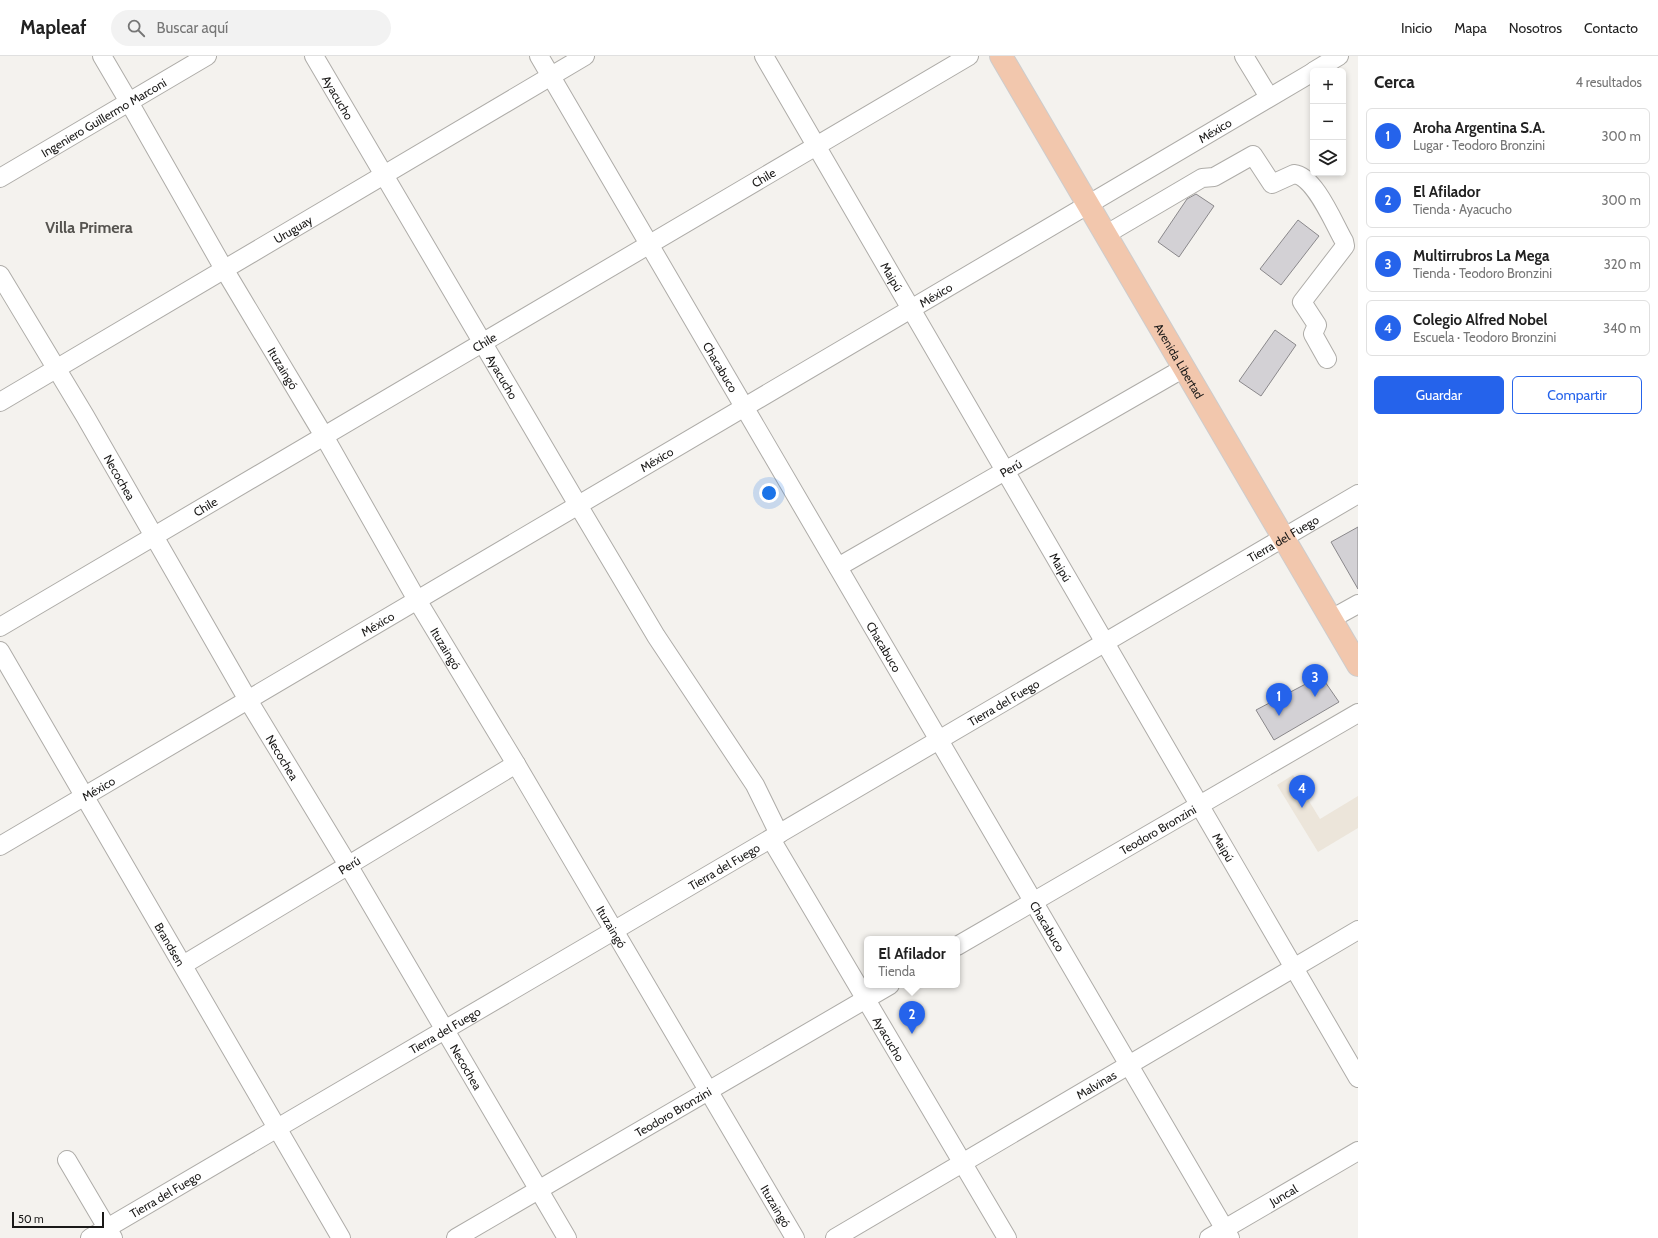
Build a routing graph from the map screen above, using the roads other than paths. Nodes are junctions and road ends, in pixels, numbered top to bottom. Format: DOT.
graph roads {
  1 [pos="102,56"];
  2 [pos="207,56"];
  3 [pos="314,56"];
  4 [pos="538,56"];
  5 [pos="585,56"];
  6 [pos="764,56"];
  7 [pos="969,56"];
  8 [pos="1001,56"];
  9 [pos="1244,56"];
  10 [pos="1340,56"];
  11 [pos="1319,68"];
  12 [pos="1310,73"];
  13 [pos="550,76"];
  14 [pos="1269,98"];
  15 [pos="129,102"];
  16 [pos="816,146"];
  17 [pos="384,175"];
  18 [pos="0,178"];
  19 [pos="1087,205"];
  20 [pos="1105,235"];
  21 [pos="649,245"];
  22 [pos="224,269"];
  23 [pos="0,275"];
  24 [pos="911,309"];
  25 [pos="482,343"];
  26 [pos="1327,359"];
  27 [pos="1184,368"];
  28 [pos="56,369"];
  29 [pos="0,402"];
  30 [pos="744,408"];
  31 [pos="324,436"];
  32 [pos="1005,471"];
  33 [pos="1358,494"];
  34 [pos="578,505"];
  35 [pos="155,536"];
  36 [pos="1284,538"];
  37 [pos="838,567"];
  38 [pos="417,600"];
  39 [pos="1358,604"];
  40 [pos="1331,619"];
  41 [pos="0,627"];
  42 [pos="1105,643"];
  43 [pos="0,651"];
  44 [pos="1358,665"];
  45 [pos="248,700"];
  46 [pos="1358,713"];
  47 [pos="939,740"];
  48 [pos="516,764"];
  49 [pos="84,796"];
  50 [pos="1199,805"];
  51 [pos="775,836"];
  52 [pos="0,846"];
  53 [pos="348,865"];
  54 [pos="1033,902"];
  55 [pos="614,930"];
  56 [pos="1358,930"];
  57 [pos="960,944"];
  58 [pos="182,965"];
  59 [pos="1294,968"];
  60 [pos="885,988"];
  61 [pos="866,999"];
  62 [pos="445,1030"];
  63 [pos="1129,1065"];
  64 [pos="1358,1078"];
  65 [pos="708,1091"];
  66 [pos="277,1128"];
  67 [pos="1358,1151"];
  68 [pos="67,1160"];
  69 [pos="963,1163"];
  70 [pos="538,1190"];
  71 [pos="110,1233"];
  72 [pos="1227,1234"];
  73 [pos="90,1238"];
  74 [pos="341,1238"];
  75 [pos="456,1238"];
  76 [pos="567,1238"];
  77 [pos="795,1238"];
  78 [pos="834,1238"];
  79 [pos="1007,1238"];
  80 [pos="1209,1238"];
  1 -- 15 [label="street, Ituzaingó"];
  2 -- 15 [label="street, Ingeniero Guillermo Marconi"];
  3 -- 17 [label="street, Ayacucho"];
  4 -- 13 [label="street, Chacabuco"];
  5 -- 13 [label="street, Uruguay"];
  6 -- 16 [label="street, Maipú"];
  7 -- 16 [label="street, Chile"];
  8 -- 19 [label="main road, Avenida Libertad"];
  9 -- 14 [label="street"];
  10 -- 11 [label="street, México"];
  12 -- 14 [label="street, México"];
  13 -- 17 [label="street, Uruguay"];
  13 -- 21 [label="street, Chacabuco"];
  14 -- 19 [label="street, México"];
  15 -- 18 [label="street, Ingeniero Guillermo Marconi"];
  15 -- 22 [label="street, Ituzaingó"];
  16 -- 21 [label="street, Chile"];
  16 -- 24 [label="street, Maipú"];
  17 -- 22 [label="street, Uruguay"];
  17 -- 25 [label="street, Ayacucho"];
  19 -- 20 [label="main road, Avenida Libertad"];
  19 -- 24 [label="street, México"];
  20 -- 26 [label="street"];
  20 -- 27 [label="main road, Avenida Libertad"];
  21 -- 25 [label="street, Chile"];
  21 -- 30 [label="street, Chacabuco"];
  22 -- 28 [label="street, Uruguay"];
  22 -- 31 [label="street, Ituzaingó"];
  23 -- 28 [label="street, Necochea"];
  24 -- 30 [label="street, México"];
  24 -- 32 [label="street, Maipú"];
  25 -- 31 [label="street, Chile"];
  25 -- 34 [label="street, Ayacucho"];
  27 -- 32 [label="street, Perú"];
  27 -- 36 [label="main road, Avenida Libertad"];
  28 -- 29 [label="street, Uruguay"];
  28 -- 35 [label="street, Necochea"];
  30 -- 34 [label="street, México"];
  30 -- 37 [label="street, Chacabuco"];
  31 -- 35 [label="street, Chile"];
  31 -- 38 [label="street, Ituzaingó"];
  32 -- 37 [label="street, Perú"];
  32 -- 42 [label="street, Maipú"];
  33 -- 36 [label="street, Tierra del Fuego"];
  34 -- 38 [label="street, México"];
  34 -- 51 [label="street, Ayacucho"];
  35 -- 41 [label="street, Chile"];
  35 -- 45 [label="street, Necochea"];
  36 -- 40 [label="main road, Avenida Libertad"];
  36 -- 42 [label="street, Tierra del Fuego"];
  37 -- 47 [label="street, Chacabuco"];
  38 -- 45 [label="street, México"];
  38 -- 48 [label="street, Ituzaingó"];
  39 -- 40 [label="street"];
  40 -- 44 [label="main road, Avenida Libertad"];
  42 -- 47 [label="street, Tierra del Fuego"];
  42 -- 50 [label="street, Maipú"];
  43 -- 49 [label="street, Brandsen"];
  45 -- 49 [label="street, México"];
  45 -- 53 [label="street, Necochea"];
  46 -- 50 [label="street, Teodoro Bronzini"];
  47 -- 51 [label="street, Tierra del Fuego"];
  47 -- 54 [label="street, Chacabuco"];
  48 -- 53 [label="street, Perú"];
  48 -- 55 [label="street, Ituzaingó"];
  49 -- 52 [label="street, México"];
  49 -- 58 [label="street, Brandsen"];
  50 -- 54 [label="street, Teodoro Bronzini"];
  50 -- 59 [label="street, Maipú"];
  51 -- 55 [label="street, Tierra del Fuego"];
  51 -- 61 [label="street, Ayacucho"];
  53 -- 58 [label="street, Perú"];
  53 -- 62 [label="street, Necochea"];
  54 -- 57 [label="street, Teodoro Bronzini"];
  54 -- 63 [label="street, Chacabuco"];
  55 -- 62 [label="street, Tierra del Fuego"];
  55 -- 65 [label="street, Ituzaingó"];
  56 -- 59 [label="street, Malvinas"];
  58 -- 66 [label="street, Brandsen"];
  59 -- 63 [label="street, Malvinas"];
  59 -- 64 [label="street, Maipú"];
  60 -- 61 [label="street, Teodoro Bronzini"];
  61 -- 65 [label="street, Teodoro Bronzini"];
  61 -- 69 [label="street, Ayacucho"];
  62 -- 66 [label="street, Tierra del Fuego"];
  62 -- 70 [label="street, Necochea"];
  63 -- 69 [label="street, Malvinas"];
  63 -- 72 [label="street, Chacabuco"];
  65 -- 70 [label="street, Teodoro Bronzini"];
  65 -- 77 [label="street, Ituzaingó"];
  66 -- 71 [label="street, Tierra del Fuego"];
  66 -- 74 [label="street, Brandsen"];
  67 -- 72 [label="street, Juncal"];
  68 -- 71 [label="street"];
  69 -- 78 [label="street, Malvinas"];
  69 -- 79 [label="street, Ayacucho"];
  70 -- 75 [label="street, Teodoro Bronzini"];
  70 -- 76 [label="street, Necochea"];
  71 -- 73 [label="street, Tierra del Fuego"];
  72 -- 80 [label="street, Juncal"];
}
